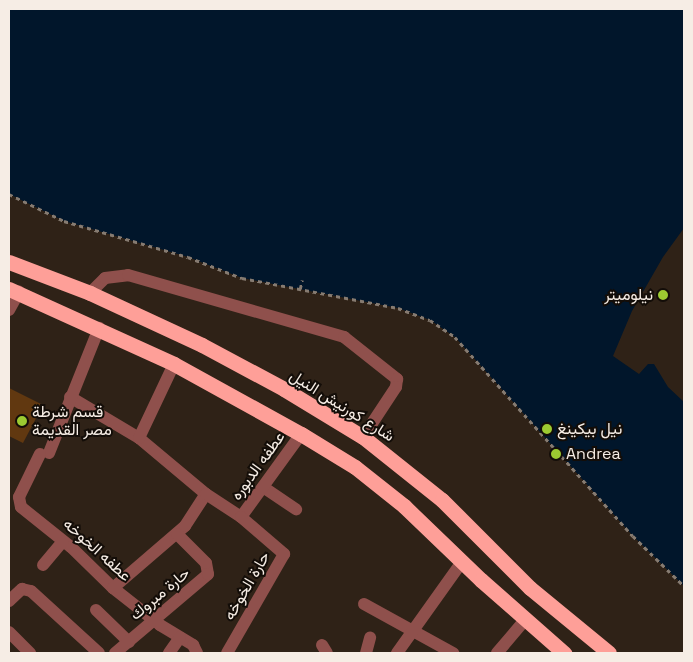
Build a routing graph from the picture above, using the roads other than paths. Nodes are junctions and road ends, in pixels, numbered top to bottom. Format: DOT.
graph roads {
  1 [pos="9,262"];
  2 [pos="14,291"];
  3 [pos="90,293"];
  4 [pos="9,310"];
  5 [pos="99,328"];
  6 [pos="174,364"];
  7 [pos="70,397"];
  8 [pos="301,434"];
  9 [pos="362,437"];
  10 [pos="139,438"];
  11 [pos="263,486"];
  12 [pos="206,494"];
  13 [pos="296,509"];
  14 [pos="241,517"];
  15 [pos="177,534"];
  16 [pos="63,541"];
  17 [pos="462,562"];
  18 [pos="43,565"];
  19 [pos="113,588"];
  20 [pos="9,601"];
  21 [pos="364,604"];
  22 [pos="96,610"];
  23 [pos="154,620"];
  24 [pos="525,620"];
  25 [pos="410,630"];
  26 [pos="9,632"];
  27 [pos="180,637"];
  28 [pos="370,638"];
  29 [pos="129,642"];
  30 [pos="30,653"];
  31 [pos="99,653"];
  32 [pos="115,653"];
  33 [pos="169,653"];
  34 [pos="197,653"];
  35 [pos="227,653"];
  36 [pos="366,653"];
  37 [pos="397,653"];
  38 [pos="453,653"];
  39 [pos="497,653"];
  40 [pos="564,653"];
  41 [pos="609,653"];
  1 -- 3 [label="highway, شارع كورنيش النيل"];
  2 -- 4 [label="street"];
  2 -- 5 [label="highway"];
  3 -- 9 [label="highway, شارع كورنيش النيل"];
  3 -- 9 [label="street"];
  5 -- 6 [label="highway"];
  5 -- 7 [label="street"];
  6 -- 8 [label="highway"];
  6 -- 10 [label="street"];
  7 -- 10 [label="street, حارة الخوخه"];
  7 -- 16 [label="street, عطفه الخوخه"];
  8 -- 11 [label="street, عطفه الدبوره"];
  8 -- 17 [label="highway"];
  9 -- 41 [label="highway, شارع كورنيش النيل"];
  10 -- 12 [label="street, حارة الخوخه"];
  11 -- 13 [label="street"];
  11 -- 14 [label="street, عطفه الدبوره"];
  12 -- 14 [label="street, حارة الخوخه"];
  12 -- 15 [label="street"];
  14 -- 35 [label="street, حارة الخوخه"];
  15 -- 19 [label="street"];
  15 -- 23 [label="street, حارة مبروك"];
  16 -- 18 [label="street"];
  16 -- 19 [label="street, عطفه الخوخه"];
  17 -- 24 [label="highway"];
  17 -- 25 [label="street"];
  19 -- 23 [label="street, عطفه الخوخه"];
  20 -- 31 [label="street"];
  21 -- 25 [label="street"];
  22 -- 29 [label="street"];
  23 -- 27 [label="street, عطفه الخوخه"];
  23 -- 29 [label="street, حارة مبروك"];
  24 -- 39 [label="street"];
  24 -- 40 [label="highway"];
  25 -- 37 [label="street"];
  25 -- 38 [label="street"];
  26 -- 30 [label="street"];
  27 -- 33 [label="street"];
  27 -- 34 [label="street, عطفه الخوخه"];
  28 -- 36 [label="street"];
  29 -- 32 [label="street, حارة مبروك"];
}
